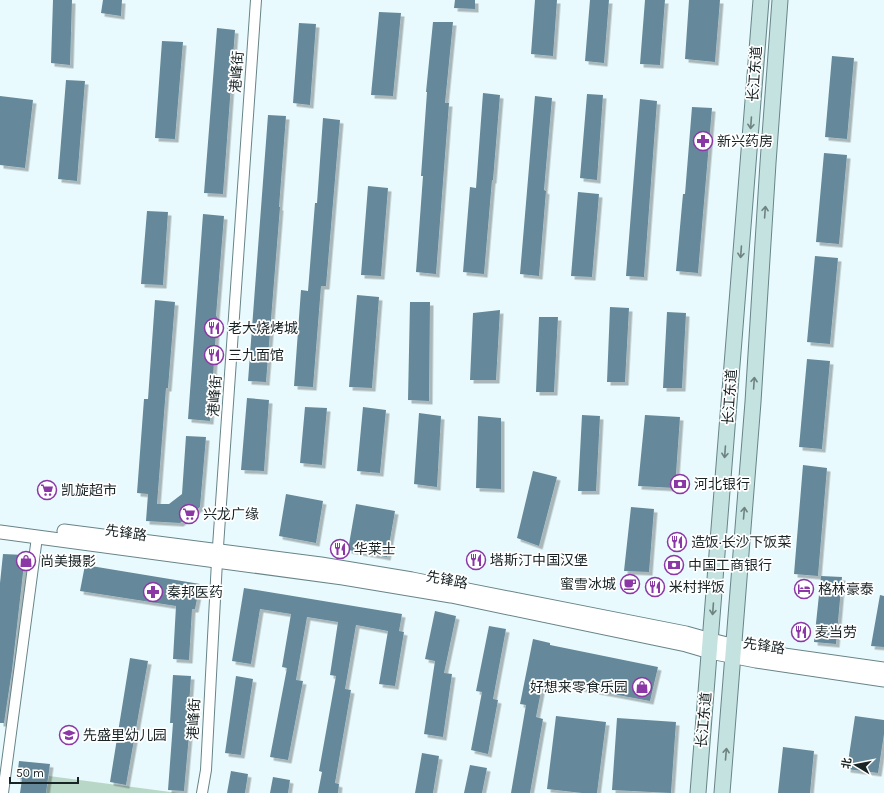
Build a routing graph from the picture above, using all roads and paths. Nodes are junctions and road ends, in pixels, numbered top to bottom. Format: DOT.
graph roads {
  1 [pos="256,0"];
  2 [pos="761,0"];
  3 [pos="780,0"];
  4 [pos="0,523"];
  5 [pos="0,532"];
  6 [pos="37,537"];
  7 [pos="218,556"];
  8 [pos="710,646"];
  9 [pos="734,651"];
  10 [pos="884,669"];
  11 [pos="884,680"];
  12 [pos="3,793"];
  13 [pos="202,793"];
  14 [pos="698,793"];
  15 [pos="722,793"];
  1 -- 7 [label="street, 港峰街"];
  2 -- 8 [label="main road, 长江东道, one-way"];
  9 -- 3 [label="main road, 长江东道, one-way"];
  4 -- 7 [label="street"];
  5 -- 6 [label="street, 先锋路"];
  6 -- 7 [label="street, 先锋路"];
  6 -- 12 [label="street"];
  7 -- 8 [label="street"];
  7 -- 13 [label="street, 港峰街"];
  8 -- 9 [label="street"];
  8 -- 14 [label="main road, 长江东道"];
  9 -- 10 [label="street"];
  9 -- 11 [label="street, 先锋路"];
  15 -- 9 [label="main road, 长江东道, one-way"];
}
